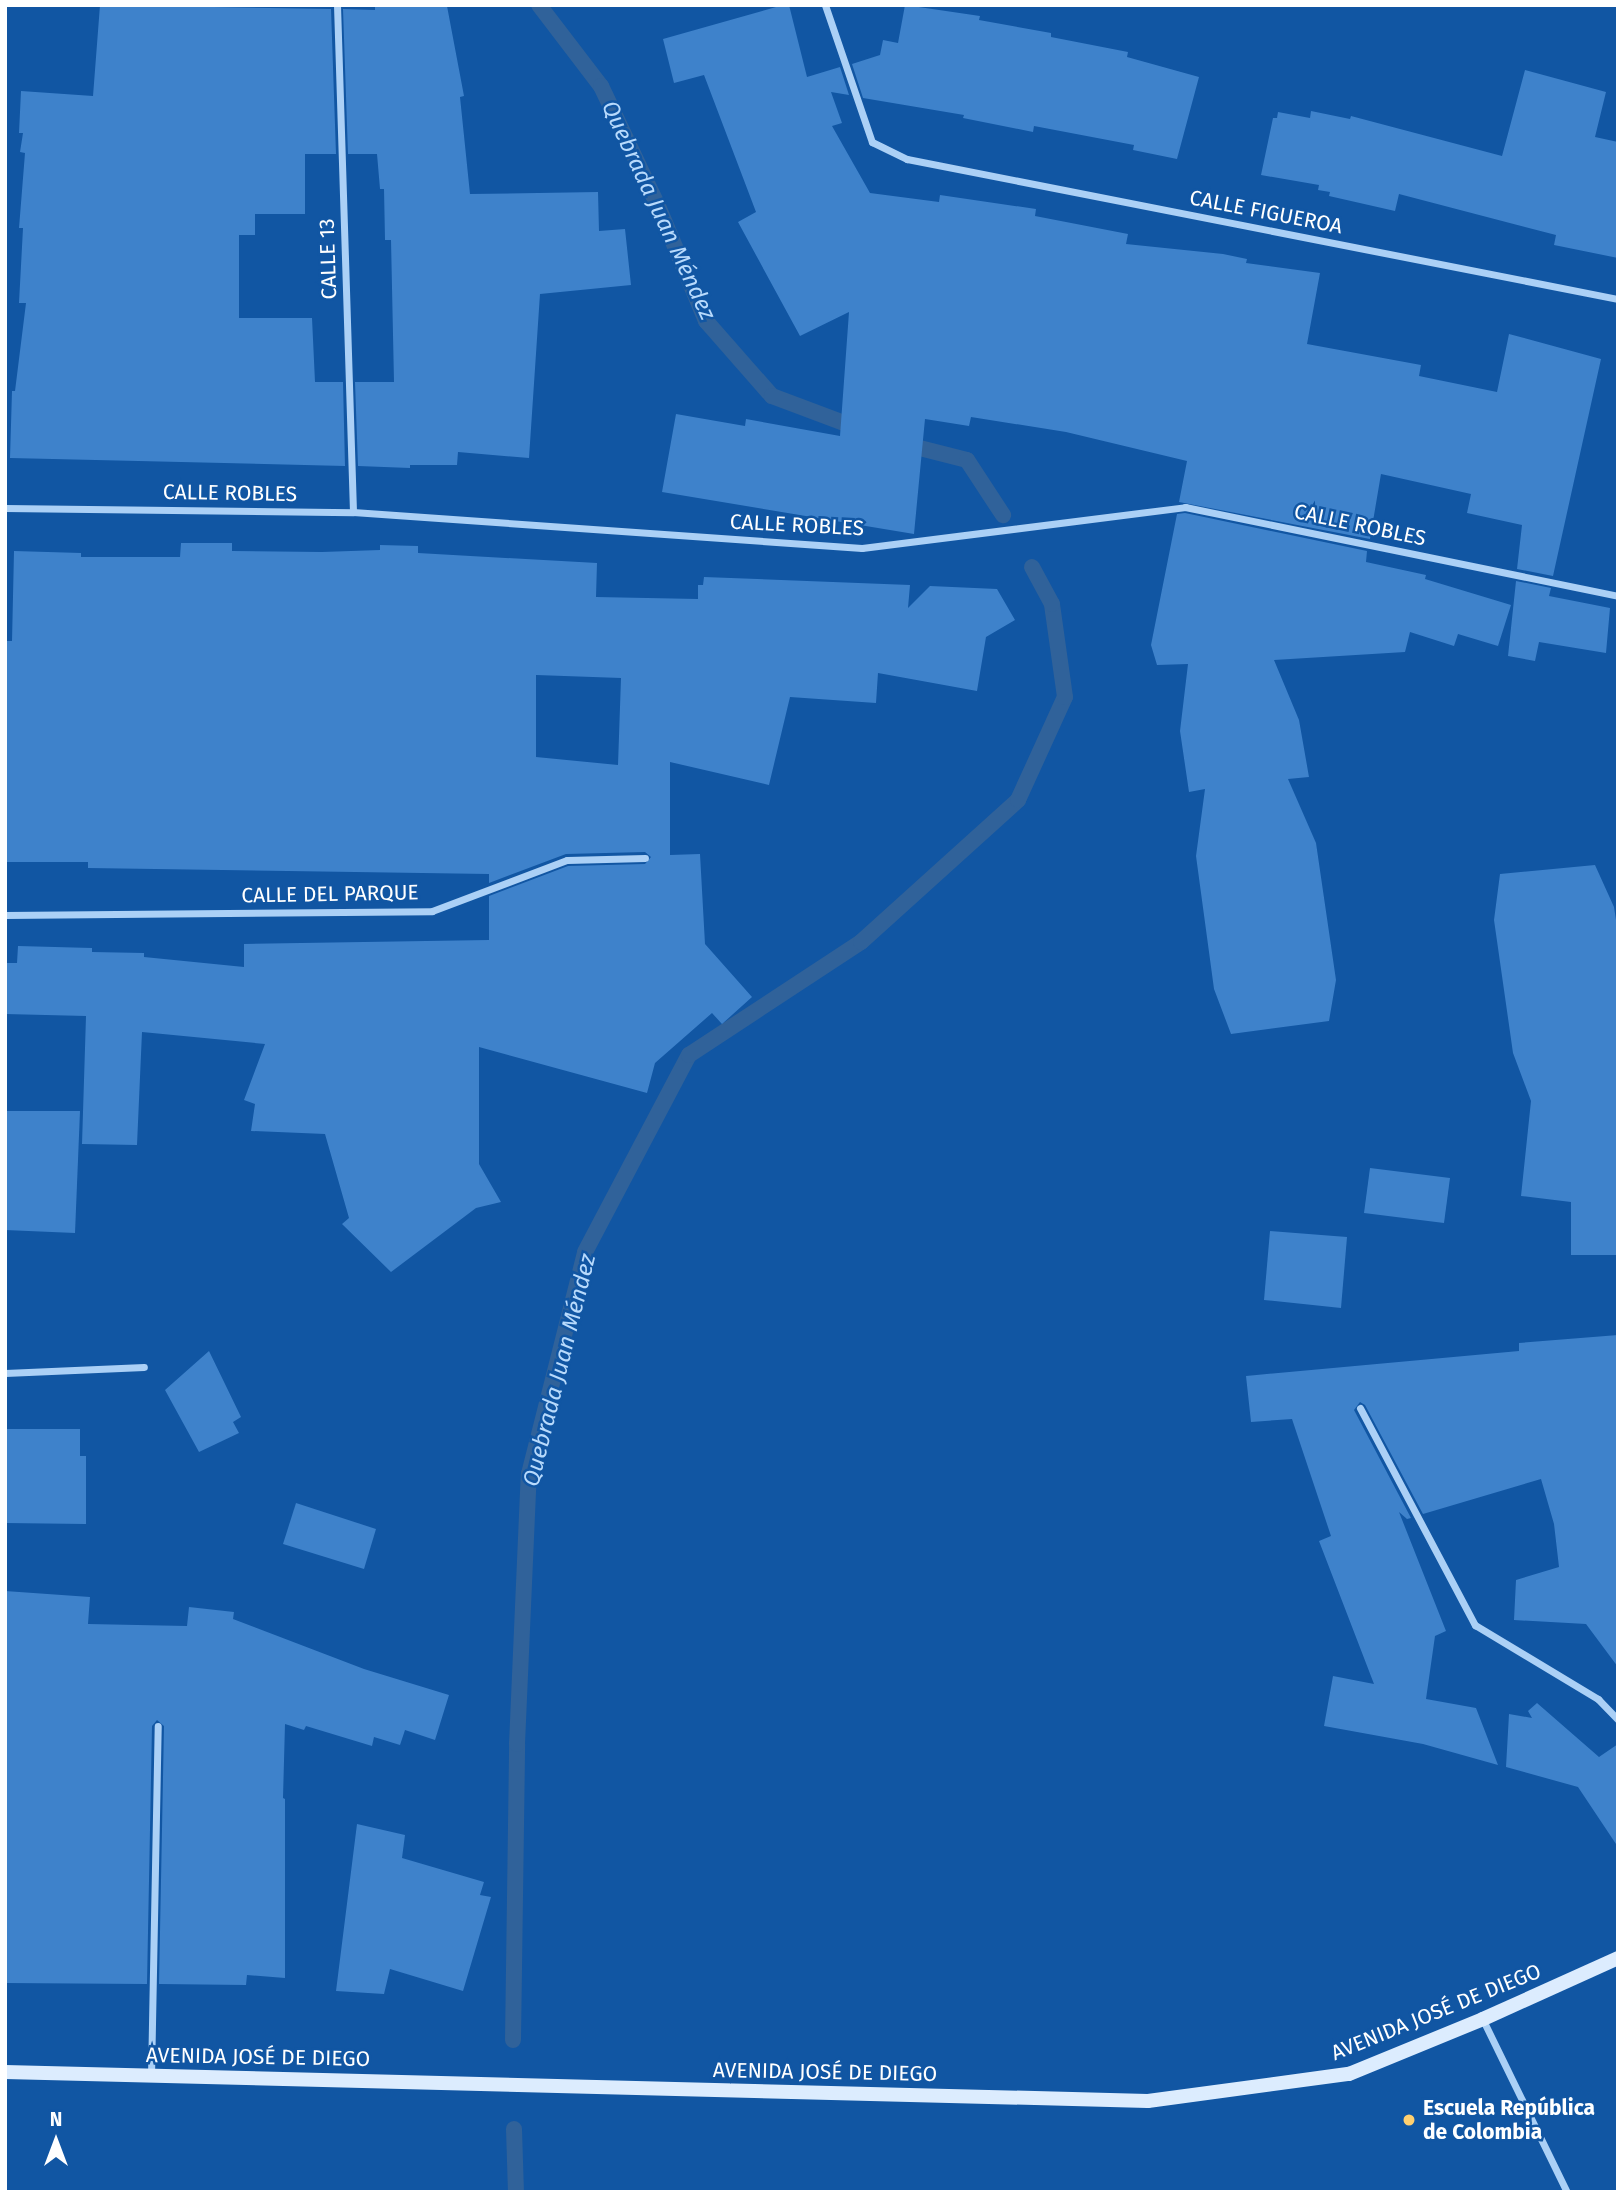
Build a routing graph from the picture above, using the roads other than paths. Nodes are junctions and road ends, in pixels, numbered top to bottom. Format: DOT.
graph roads {
  1 [pos="337,5"];
  2 [pos="825,5"];
  3 [pos="1618,299"];
  4 [pos="5,508"];
  5 [pos="354,512"];
  6 [pos="1618,596"];
  7 [pos="645,858"];
  8 [pos="5,915"];
  9 [pos="144,1367"];
  10 [pos="5,1373"];
  11 [pos="1360,1408"];
  12 [pos="1618,1720"];
  13 [pos="158,1726"];
  14 [pos="1618,1958"];
  15 [pos="1483,2019"];
  16 [pos="5,2072"];
  17 [pos="151,2076"];
  18 [pos="1567,2192"];
  1 -- 5 [label="street, CALLE 13"];
  2 -- 3 [label="street, CALLE FIGUEROA"];
  4 -- 5 [label="street, CALLE ROBLES"];
  5 -- 6 [label="street, CALLE ROBLES"];
  7 -- 8 [label="street, CALLE DEL PARQUE"];
  9 -- 10 [label="street"];
  11 -- 12 [label="street"];
  13 -- 17 [label="street"];
  14 -- 15 [label="street, AVENIDA JOSÉ DE DIEGO"];
  15 -- 17 [label="street, AVENIDA JOSÉ DE DIEGO"];
  15 -- 18 [label="street"];
  16 -- 17 [label="street, AVENIDA JOSÉ DE DIEGO"];
}
